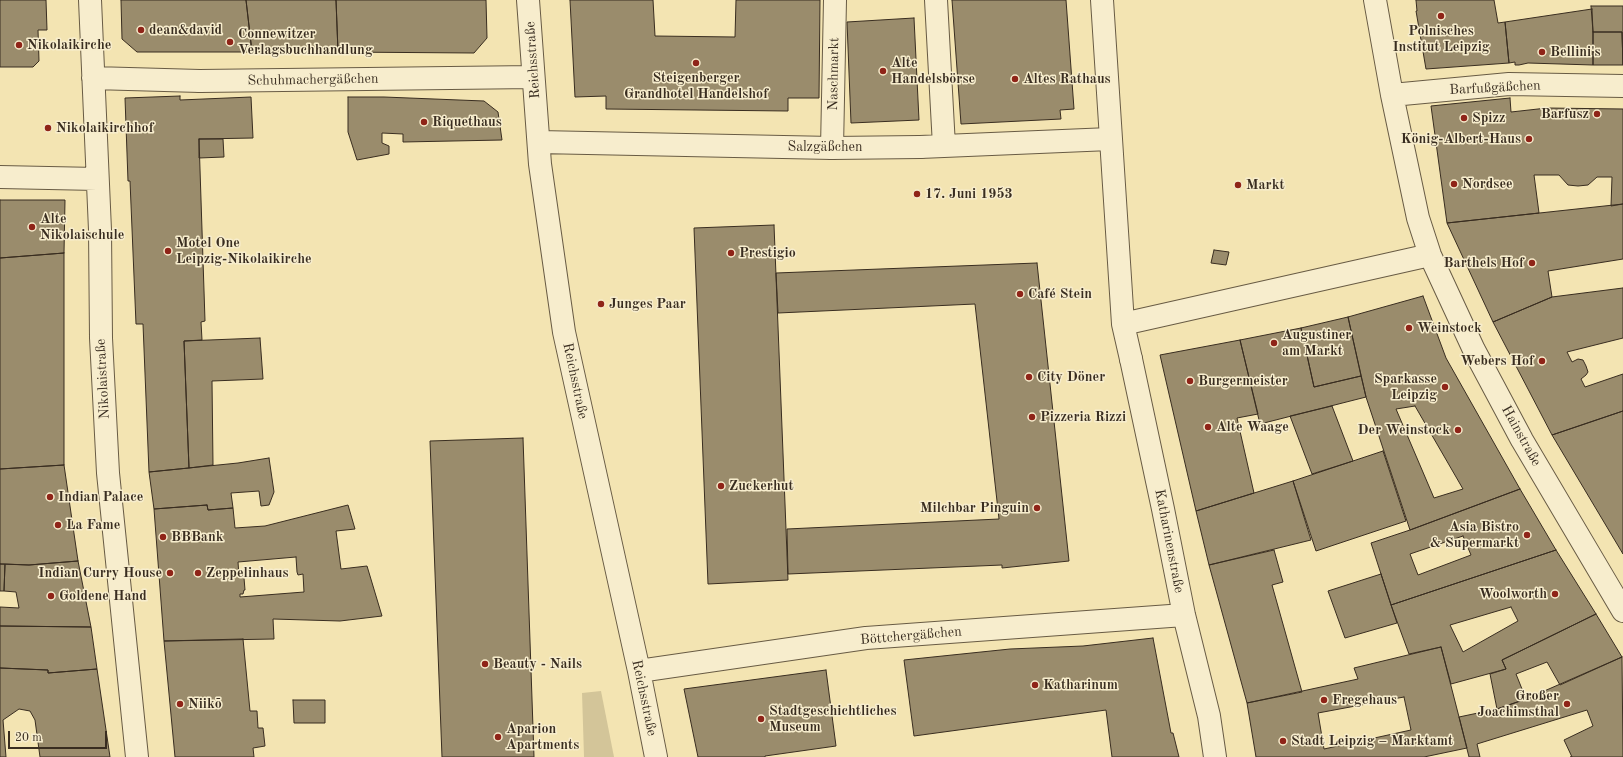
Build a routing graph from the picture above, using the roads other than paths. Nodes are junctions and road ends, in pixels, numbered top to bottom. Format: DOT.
graph roads {
  1 [pos="90,0"];
  2 [pos="528,0"];
  3 [pos="835,0"];
  4 [pos="936,0"];
  5 [pos="1102,0"];
  6 [pos="1375,0"];
  7 [pos="534,77"];
  8 [pos="93,78"];
  9 [pos="1623,86"];
  10 [pos="1392,95"];
  11 [pos="1110,139"];
  12 [pos="539,142"];
  13 [pos="944,146"];
  14 [pos="832,148"];
  15 [pos="0,178"];
  16 [pos="97,179"];
  17 [pos="1430,255"];
  18 [pos="1123,324"];
  19 [pos="1623,612"];
  20 [pos="1184,615"];
  21 [pos="639,671"];
  22 [pos="137,757"];
  23 [pos="656,757"];
  24 [pos="1216,757"];
  1 -- 8 [label="street, Nikolaistraße"];
  2 -- 7 [label="street, Reichsstraße"];
  3 -- 14 [label="street, Naschmarkt"];
  4 -- 13 [label="street"];
  5 -- 11 [label="street"];
  6 -- 10 [label="street"];
  7 -- 8 [label="street, Schuhmachergäßchen"];
  7 -- 12 [label="street, Reichsstraße"];
  8 -- 16 [label="street, Nikolaistraße"];
  9 -- 10 [label="street, Barfußgäßchen"];
  10 -- 17 [label="street"];
  11 -- 13 [label="street, Salzgäßchen"];
  11 -- 18 [label="street"];
  12 -- 14 [label="street, Salzgäßchen"];
  12 -- 21 [label="street, Reichsstraße"];
  13 -- 14 [label="street, Salzgäßchen"];
  15 -- 16 [label="street"];
  16 -- 22 [label="street, Nikolaistraße"];
  17 -- 18 [label="street"];
  17 -- 19 [label="street, Hainstraße"];
  18 -- 20 [label="street, Katharinenstraße"];
  20 -- 21 [label="street, Böttchergäßchen"];
  20 -- 24 [label="street, Katharinenstraße"];
  21 -- 23 [label="street, Reichsstraße"];
}
